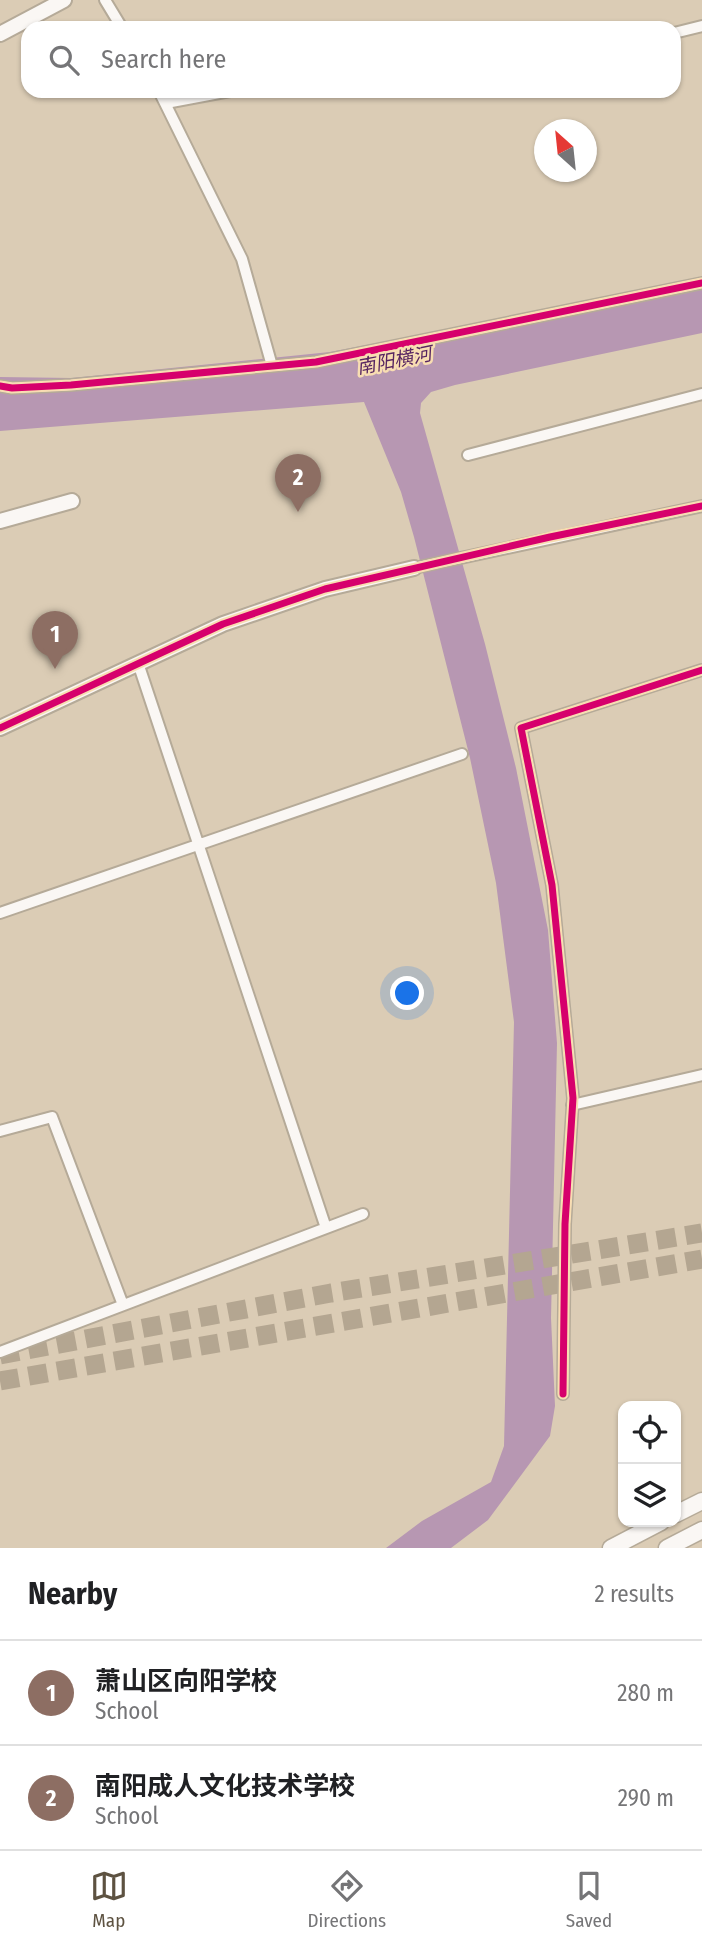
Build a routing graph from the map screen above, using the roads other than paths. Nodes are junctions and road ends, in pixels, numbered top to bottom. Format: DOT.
graph roads {
  1 [pos="64,0"];
  2 [pos="106,0"];
  3 [pos="24,21"];
  4 [pos="118,21"];
  5 [pos="21,23"];
  6 [pos="702,26"];
  7 [pos="681,31"];
  8 [pos="0,34"];
  9 [pos="163,98"];
  10 [pos="193,98"];
  11 [pos="166,103"];
  12 [pos="702,283"];
  13 [pos="272,366"];
  14 [pos="0,386"];
  15 [pos="702,394"];
  16 [pos="468,455"];
  17 [pos="72,501"];
  18 [pos="702,506"];
  19 [pos="0,521"];
  20 [pos="414,568"];
  21 [pos="138,663"];
  22 [pos="702,670"];
  23 [pos="0,728"];
  24 [pos="462,754"];
  25 [pos="199,845"];
  26 [pos="0,913"];
  27 [pos="702,1075"];
  28 [pos="572,1105"];
  29 [pos="0,1131"];
  30 [pos="363,1214"];
  31 [pos="326,1228"];
  32 [pos="123,1305"];
  33 [pos="0,1352"];
  34 [pos="563,1394"];
  35 [pos="702,1500"];
  36 [pos="681,1511"];
  37 [pos="651,1527"];
  38 [pos="702,1530"];
  39 [pos="611,1548"];
  40 [pos="667,1548"];
  1 -- 3 [label="street"];
  2 -- 4 [label="street"];
  5 -- 8 [label="street"];
  6 -- 7 [label="street"];
  9 -- 11 [label="street"];
  10 -- 11 [label="street"];
  11 -- 13 [label="street"];
  12 -- 13 [label="street"];
  13 -- 14 [label="street"];
  15 -- 16 [label="street"];
  17 -- 19 [label="street"];
  18 -- 20 [label="street"];
  20 -- 21 [label="street"];
  21 -- 23 [label="street"];
  21 -- 25 [label="street"];
  22 -- 28 [label="street"];
  24 -- 25 [label="street"];
  25 -- 26 [label="street"];
  25 -- 31 [label="street"];
  27 -- 28 [label="street"];
  28 -- 34 [label="street"];
  29 -- 32 [label="street"];
  30 -- 31 [label="street"];
  31 -- 32 [label="street"];
  32 -- 33 [label="street"];
  35 -- 36 [label="main road"];
  37 -- 39 [label="main road"];
  38 -- 40 [label="main road"];
}
